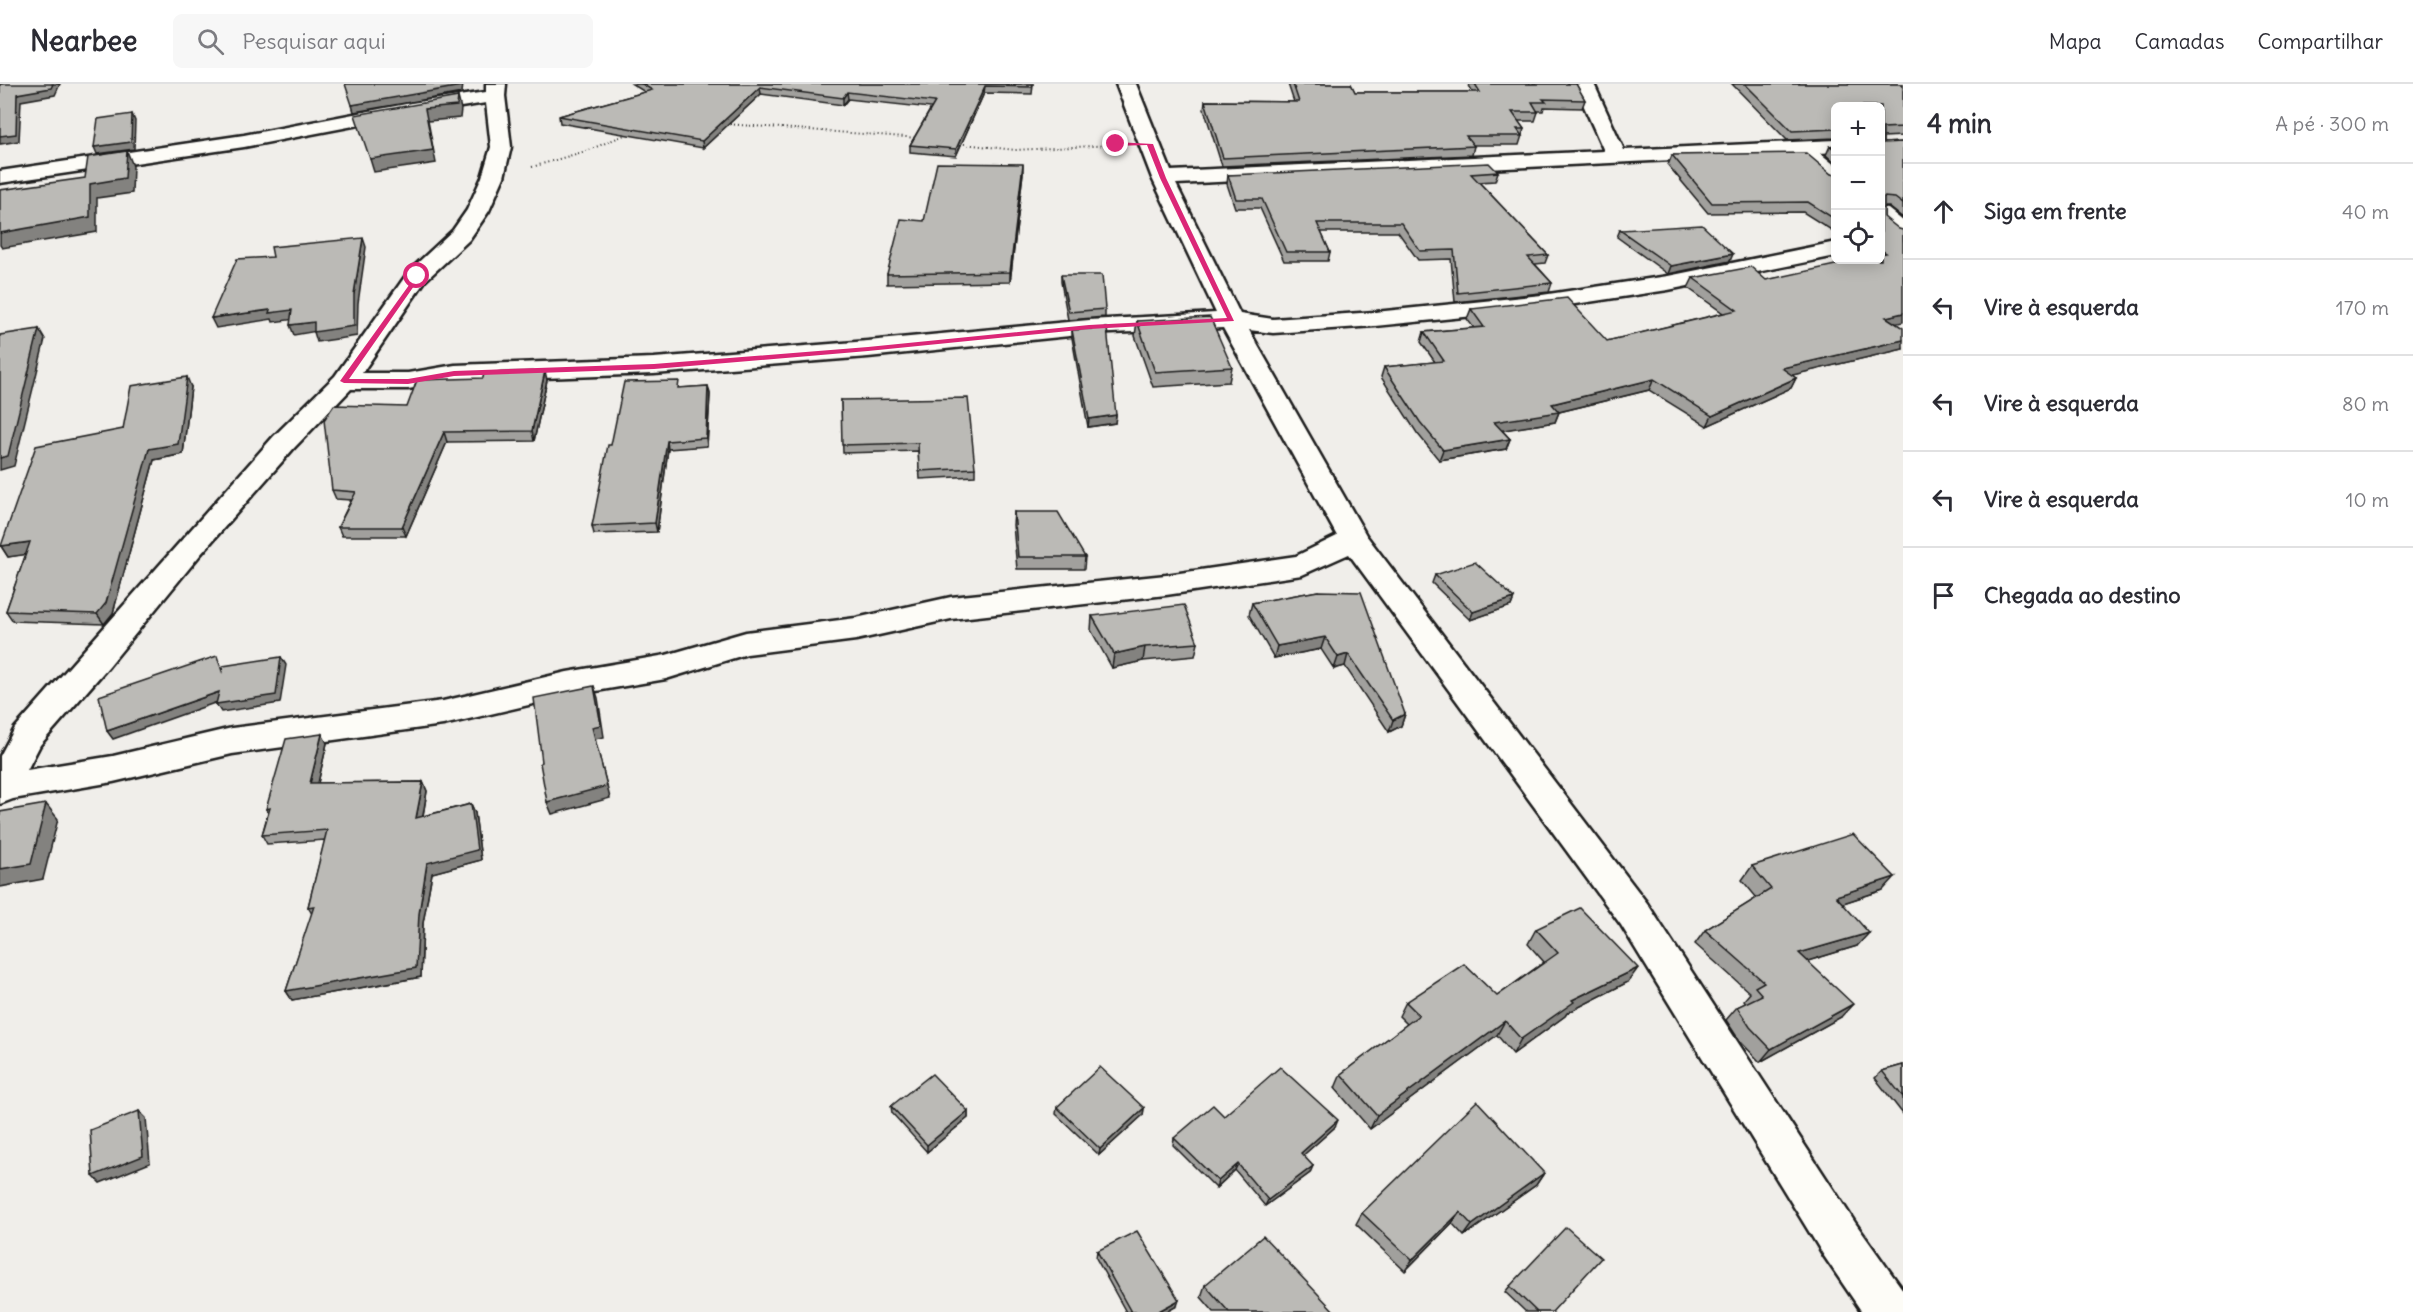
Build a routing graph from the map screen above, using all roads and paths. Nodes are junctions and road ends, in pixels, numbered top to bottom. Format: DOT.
graph roads {
  1 [pos="1126,84"];
  2 [pos="1584,84"];
  3 [pos="496,90"];
  4 [pos="722,124"];
  5 [pos="635,130"];
  6 [pos="928,139"];
  7 [pos="950,143"];
  8 [pos="1150,144"];
  9 [pos="1831,146"];
  10 [pos="1800,148"];
  11 [pos="1617,157"];
  12 [pos="1831,173"];
  13 [pos="0,177"];
  14 [pos="493,177"];
  15 [pos="1163,178"];
  16 [pos="1885,218"];
  17 [pos="1903,234"];
  18 [pos="1885,240"];
  19 [pos="1831,250"];
  20 [pos="1231,320"];
  21 [pos="344,381"];
  22 [pos="1354,540"];
  23 [pos="1,788"];
  24 [pos="1890,1312"];
  1 -- 8 [label="street"];
  2 -- 11 [label="street"];
  3 -- 13 [label="street"];
  3 -- 14 [label="street"];
  4 -- 6 [label="path"];
  5 -- 14 [label="path"];
  7 -- 8 [label="path"];
  8 -- 15 [label="street"];
  9 -- 10 [label="street"];
  10 -- 11 [label="street"];
  10 -- 12 [label="street"];
  11 -- 15 [label="street"];
  14 -- 21 [label="street"];
  15 -- 20 [label="street"];
  16 -- 17 [label="street"];
  17 -- 18 [label="street"];
  19 -- 20 [label="street"];
  20 -- 21 [label="street"];
  20 -- 22 [label="street"];
  21 -- 23 [label="street"];
  22 -- 23 [label="street"];
  22 -- 24 [label="street"];
}
